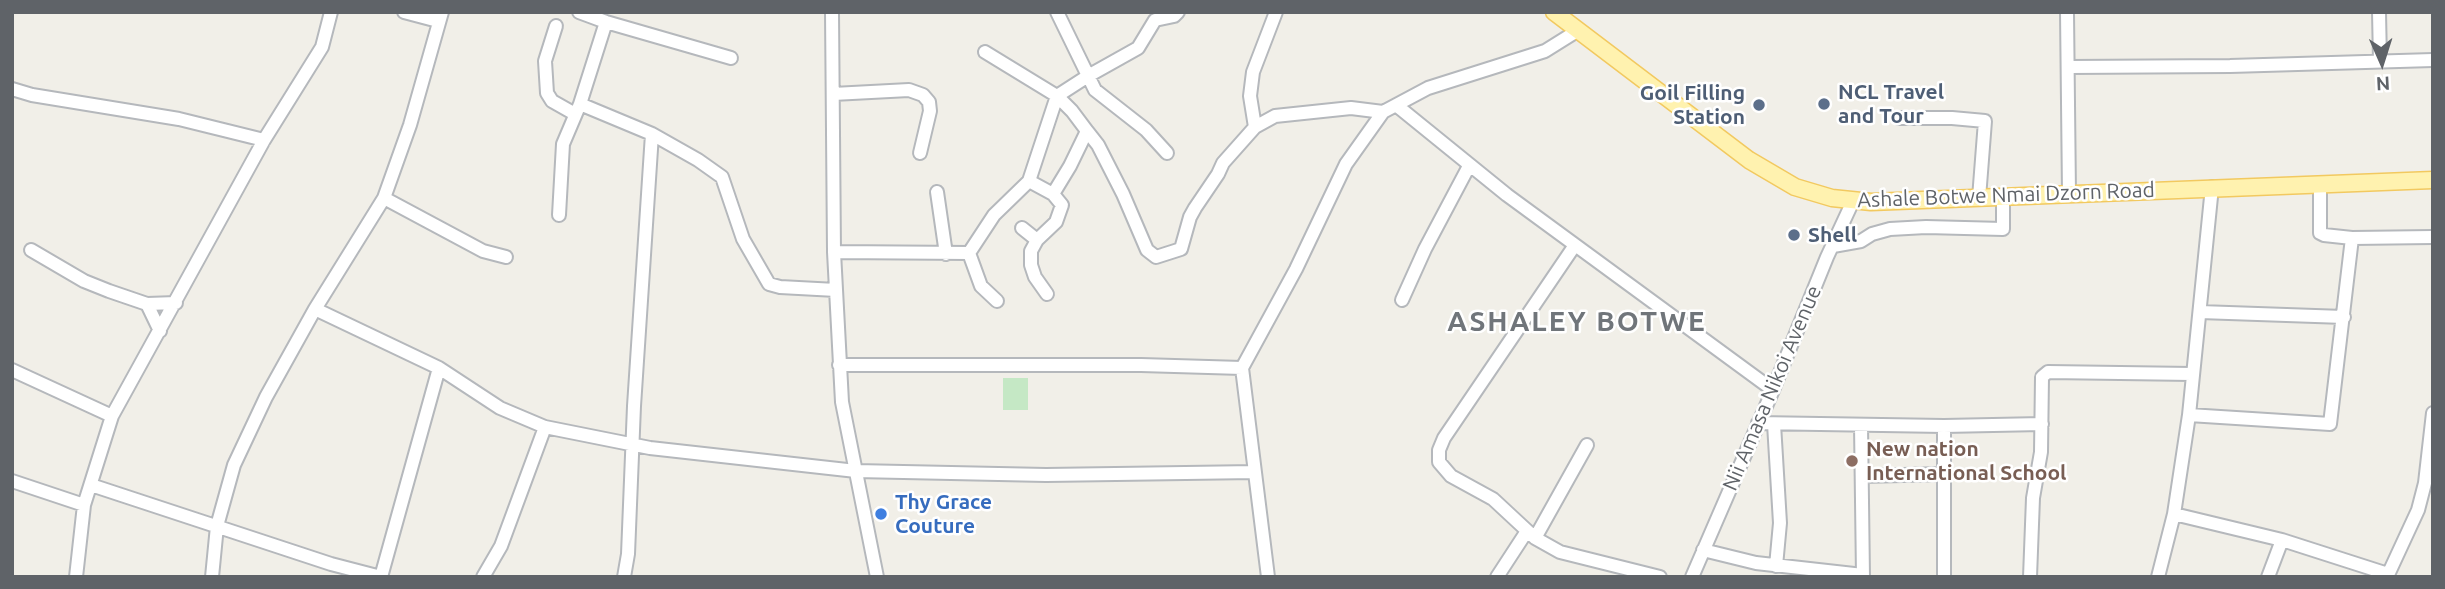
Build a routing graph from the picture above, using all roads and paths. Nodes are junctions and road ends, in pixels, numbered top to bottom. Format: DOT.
graph roads {
  1 [pos="331,12"];
  2 [pos="404,12"];
  3 [pos="579,12"];
  4 [pos="832,12"];
  5 [pos="1057,12"];
  6 [pos="1178,12"];
  7 [pos="1276,12"];
  8 [pos="1554,12"];
  9 [pos="2067,12"];
  10 [pos="2379,12"];
  11 [pos="440,16"];
  12 [pos="606,22"];
  13 [pos="556,26"];
  14 [pos="1577,31"];
  15 [pos="985,52"];
  16 [pos="731,58"];
  17 [pos="2433,60"];
  18 [pos="2380,61"];
  19 [pos="2069,67"];
  20 [pos="1088,76"];
  21 [pos="12,89"];
  22 [pos="833,94"];
  23 [pos="1057,96"];
  24 [pos="1396,105"];
  25 [pos="578,109"];
  26 [pos="1383,112"];
  27 [pos="1899,118"];
  28 [pos="1255,127"];
  29 [pos="1087,131"];
  30 [pos="652,134"];
  31 [pos="264,140"];
  32 [pos="920,153"];
  33 [pos="1167,153"];
  34 [pos="1469,166"];
  35 [pos="2433,180"];
  36 [pos="1029,181"];
  37 [pos="2320,184"];
  38 [pos="2212,187"];
  39 [pos="937,192"];
  40 [pos="1053,194"];
  41 [pos="2069,194"];
  42 [pos="384,198"];
  43 [pos="1979,198"];
  44 [pos="2003,198"];
  45 [pos="1853,201"];
  46 [pos="559,215"];
  47 [pos="1022,228"];
  48 [pos="2433,237"];
  49 [pos="2351,238"];
  50 [pos="1037,240"];
  51 [pos="1575,245"];
  52 [pos="1833,246"];
  53 [pos="31,250"];
  54 [pos="834,252"];
  55 [pos="969,253"];
  56 [pos="946,254"];
  57 [pos="506,257"];
  58 [pos="836,290"];
  59 [pos="1047,293"];
  60 [pos="1402,300"];
  61 [pos="997,301"];
  62 [pos="176,303"];
  63 [pos="147,304"];
  64 [pos="315,309"];
  65 [pos="2200,312"];
  66 [pos="2344,317"];
  67 [pos="160,331"];
  68 [pos="839,365"];
  69 [pos="439,368"];
  70 [pos="1242,368"];
  71 [pos="12,370"];
  72 [pos="2192,374"];
  73 [pos="1773,390"];
  74 [pos="2433,413"];
  75 [pos="2189,415"];
  76 [pos="112,416"];
  77 [pos="1758,423"];
  78 [pos="1774,424"];
  79 [pos="2042,424"];
  80 [pos="1861,425"];
  81 [pos="1944,426"];
  82 [pos="545,427"];
  83 [pos="634,444"];
  84 [pos="1587,445"];
  85 [pos="856,471"];
  86 [pos="1255,472"];
  87 [pos="1944,474"];
  88 [pos="1862,476"];
  89 [pos="12,481"];
  90 [pos="91,485"];
  91 [pos="84,505"];
  92 [pos="2174,514"];
  93 [pos="217,526"];
  94 [pos="1531,535"];
  95 [pos="2282,540"];
  96 [pos="1703,550"];
  97 [pos="1756,563"];
  98 [pos="1776,566"];
  99 [pos="331,570"];
  100 [pos="2387,575"];
  101 [pos="1863,576"];
  102 [pos="76,577"];
  103 [pos="212,577"];
  104 [pos="381,577"];
  105 [pos="483,577"];
  106 [pos="624,577"];
  107 [pos="877,577"];
  108 [pos="1268,577"];
  109 [pos="1497,577"];
  110 [pos="1660,577"];
  111 [pos="1692,577"];
  112 [pos="1754,577"];
  113 [pos="1944,577"];
  114 [pos="2030,577"];
  115 [pos="2158,577"];
  116 [pos="2268,577"];
  1 -- 31 [label="street"];
  2 -- 11 [label="street"];
  3 -- 12 [label="street"];
  4 -- 22 [label="street"];
  5 -- 20 [label="street"];
  6 -- 20 [label="street"];
  7 -- 28 [label="street"];
  8 -- 14 [label="main road, Ashale Botwe Nmai Dzorn Road"];
  9 -- 19 [label="street"];
  10 -- 18 [label="street"];
  11 -- 42 [label="street"];
  12 -- 16 [label="street"];
  12 -- 25 [label="street"];
  13 -- 25 [label="street"];
  14 -- 24 [label="street"];
  14 -- 45 [label="main road, Ashale Botwe Nmai Dzorn Road"];
  15 -- 23 [label="street"];
  17 -- 18 [label="street"];
  18 -- 19 [label="street"];
  19 -- 41 [label="street"];
  20 -- 23 [label="street"];
  20 -- 33 [label="street"];
  21 -- 31 [label="street"];
  22 -- 32 [label="street"];
  22 -- 54 [label="street"];
  23 -- 29 [label="street"];
  23 -- 36 [label="street"];
  24 -- 26 [label="street"];
  24 -- 34 [label="street"];
  25 -- 30 [label="street"];
  25 -- 46 [label="street"];
  26 -- 28 [label="street"];
  26 -- 70 [label="street"];
  27 -- 43 [label="street"];
  28 -- 29 [label="street"];
  29 -- 40 [label="street"];
  30 -- 58 [label="street"];
  30 -- 83 [label="street"];
  31 -- 62 [label="street"];
  34 -- 51 [label="street"];
  34 -- 60 [label="street"];
  35 -- 37 [label="main road, Ashale Botwe Nmai Dzorn Road"];
  36 -- 40 [label="street"];
  36 -- 55 [label="street"];
  37 -- 38 [label="main road, Ashale Botwe Nmai Dzorn Road"];
  37 -- 49 [label="street"];
  38 -- 41 [label="main road, Ashale Botwe Nmai Dzorn Road"];
  38 -- 65 [label="street"];
  39 -- 56 [label="street"];
  40 -- 50 [label="street"];
  41 -- 44 [label="main road, Ashale Botwe Nmai Dzorn Road"];
  42 -- 57 [label="street"];
  42 -- 64 [label="street"];
  43 -- 44 [label="main road, Ashale Botwe Nmai Dzorn Road"];
  43 -- 45 [label="main road, Ashale Botwe Nmai Dzorn Road"];
  44 -- 52 [label="street"];
  45 -- 52 [label="street, Nii Amasa Nikoi Avenue"];
  47 -- 50 [label="street"];
  48 -- 49 [label="street"];
  49 -- 66 [label="street"];
  50 -- 59 [label="street"];
  51 -- 73 [label="street"];
  51 -- 94 [label="street"];
  52 -- 73 [label="street, Nii Amasa Nikoi Avenue"];
  53 -- 63 [label="street"];
  54 -- 56 [label="street"];
  54 -- 58 [label="street"];
  55 -- 56 [label="street"];
  55 -- 61 [label="street"];
  58 -- 68 [label="street"];
  62 -- 63 [label="street"];
  62 -- 67 [label="street"];
  63 -- 67 [label="street"];
  64 -- 69 [label="street"];
  64 -- 93 [label="street"];
  65 -- 66 [label="street"];
  65 -- 72 [label="street"];
  66 -- 75 [label="street"];
  67 -- 76 [label="street"];
  68 -- 70 [label="street"];
  68 -- 85 [label="street"];
  69 -- 82 [label="street"];
  69 -- 104 [label="street"];
  70 -- 86 [label="street"];
  71 -- 76 [label="street"];
  72 -- 75 [label="street"];
  72 -- 79 [label="street"];
  73 -- 77 [label="street, Nii Amasa Nikoi Avenue"];
  74 -- 100 [label="street"];
  75 -- 92 [label="street"];
  76 -- 90 [label="street"];
  77 -- 78 [label="street"];
  77 -- 96 [label="street, Nii Amasa Nikoi Avenue"];
  78 -- 80 [label="street"];
  78 -- 98 [label="street"];
  79 -- 81 [label="street"];
  79 -- 114 [label="street"];
  80 -- 81 [label="street"];
  80 -- 88 [label="street"];
  81 -- 87 [label="street"];
  82 -- 83 [label="street"];
  82 -- 105 [label="street"];
  83 -- 85 [label="street"];
  83 -- 106 [label="street"];
  84 -- 94 [label="street"];
  85 -- 86 [label="street"];
  85 -- 107 [label="street"];
  86 -- 108 [label="street"];
  87 -- 88 [label="street"];
  87 -- 113 [label="street"];
  88 -- 101 [label="street"];
  89 -- 91 [label="street"];
  90 -- 91 [label="street"];
  90 -- 93 [label="street"];
  91 -- 102 [label="street"];
  92 -- 95 [label="street"];
  92 -- 115 [label="street"];
  93 -- 99 [label="street"];
  93 -- 103 [label="street"];
  94 -- 109 [label="street"];
  94 -- 110 [label="street"];
  95 -- 100 [label="street"];
  95 -- 116 [label="street"];
  96 -- 97 [label="street"];
  96 -- 111 [label="street, Nii Amasa Nikoi Avenue"];
  97 -- 98 [label="street"];
  97 -- 112 [label="street"];
  98 -- 101 [label="street"];
  99 -- 104 [label="street"];
}
